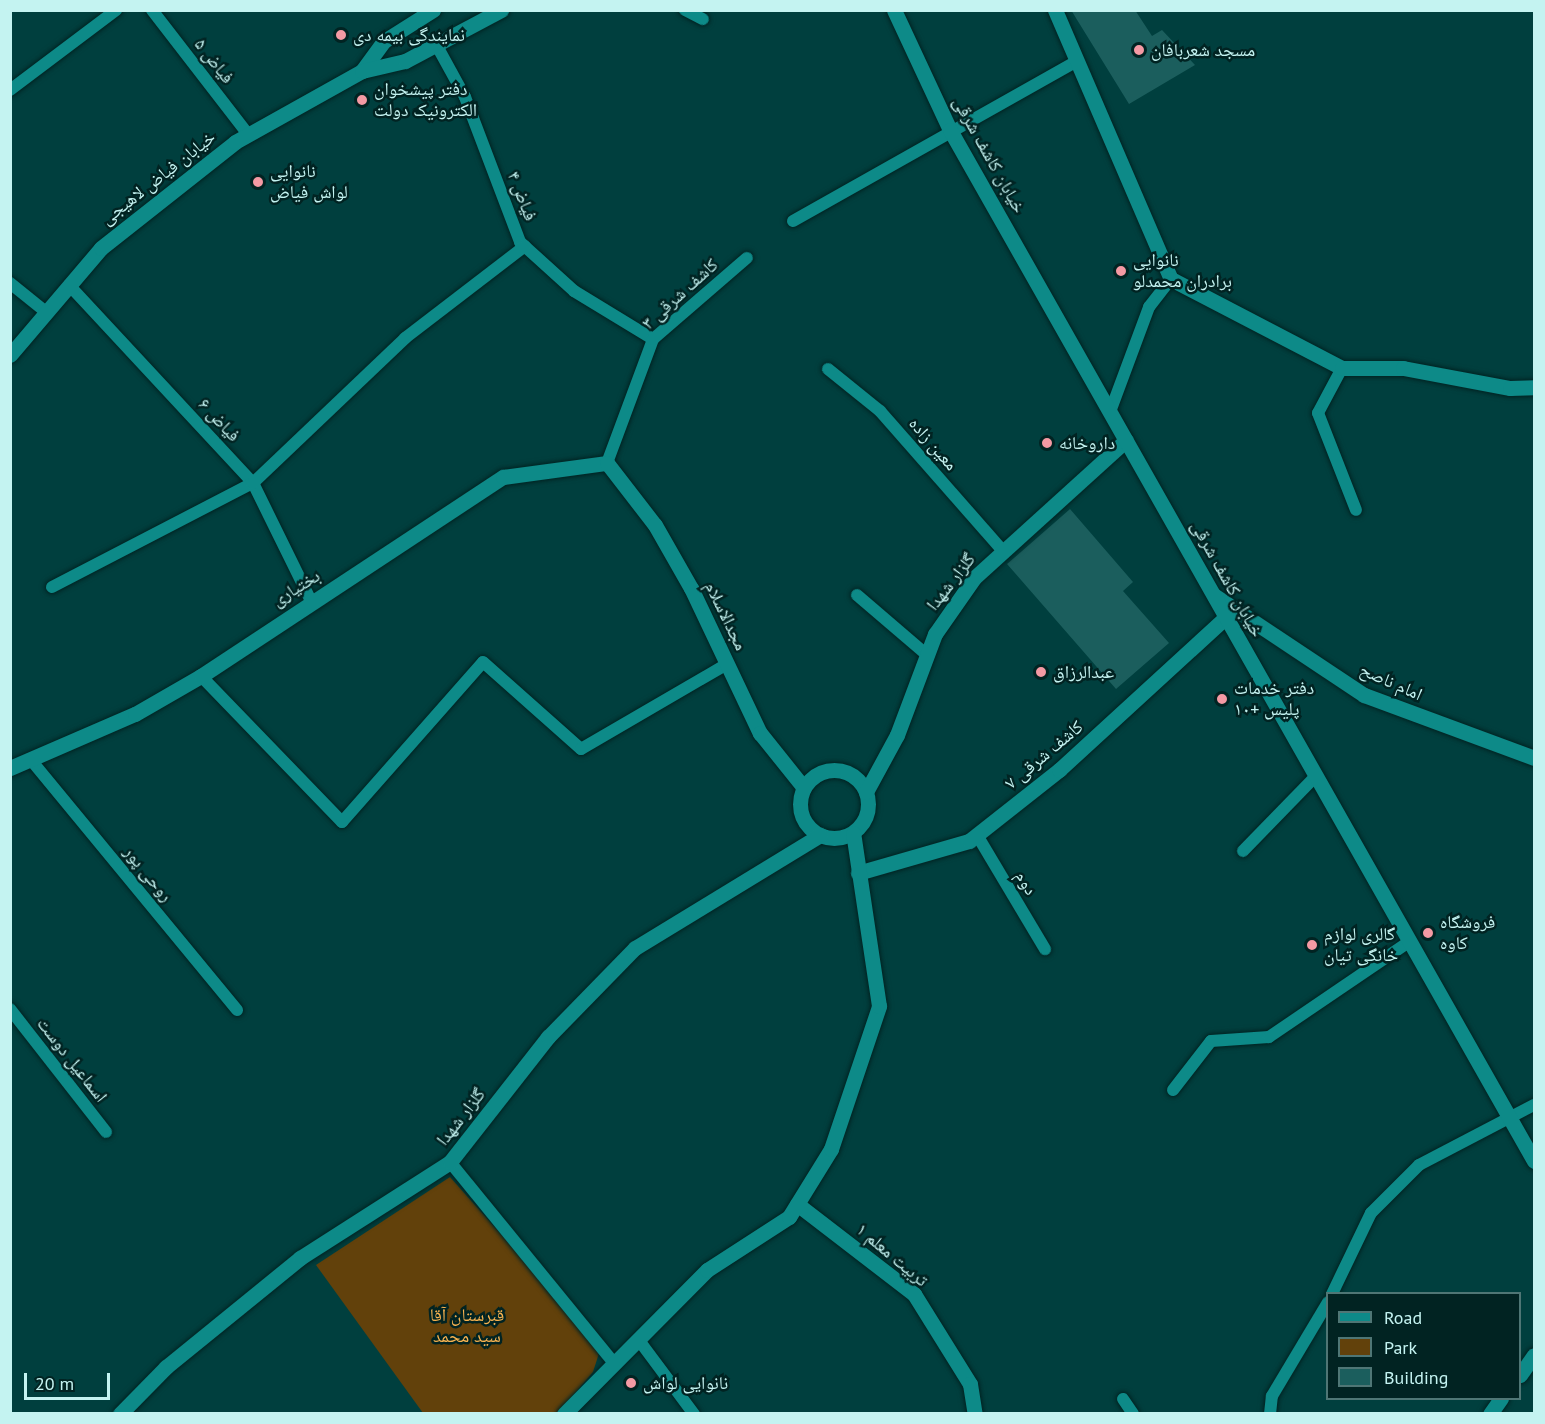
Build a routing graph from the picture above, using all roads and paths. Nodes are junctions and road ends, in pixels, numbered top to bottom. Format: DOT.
graph roads {
  1 [pos="116,10"];
  2 [pos="152,10"];
  3 [pos="501,10"];
  4 [pos="685,10"];
  5 [pos="894,10"];
  6 [pos="1055,10"];
  7 [pos="423,13"];
  8 [pos="703,19"];
  9 [pos="437,46"];
  10 [pos="1075,62"];
  11 [pos="362,71"];
  12 [pos="10,90"];
  13 [pos="950,130"];
  14 [pos="248,134"];
  15 [pos="793,221"];
  16 [pos="525,246"];
  17 [pos="747,258"];
  18 [pos="1171,279"];
  19 [pos="10,283"];
  20 [pos="69,285"];
  21 [pos="46,312"];
  22 [pos="653,339"];
  23 [pos="10,355"];
  24 [pos="1342,368"];
  25 [pos="828,369"];
  26 [pos="1534,387"];
  27 [pos="1110,412"];
  28 [pos="1126,440"];
  29 [pos="607,463"];
  30 [pos="254,483"];
  31 [pos="1356,510"];
  32 [pos="1003,551"];
  33 [pos="52,587"];
  34 [pos="857,595"];
  35 [pos="1215,596"];
  36 [pos="311,601"];
  37 [pos="1226,617"];
  38 [pos="927,655"];
  39 [pos="727,664"];
  40 [pos="201,676"];
  41 [pos="1534,758"];
  42 [pos="31,760"];
  43 [pos="10,768"];
  44 [pos="1316,776"];
  45 [pos="804,788"];
  46 [pos="866,792"];
  47 [pos="853,833"];
  48 [pos="820,835"];
  49 [pos="977,835"];
  50 [pos="1243,850"];
  51 [pos="858,873"];
  52 [pos="1410,941"];
  53 [pos="1045,950"];
  54 [pos="10,1010"];
  55 [pos="237,1010"];
  56 [pos="1173,1090"];
  57 [pos="1534,1105"];
  58 [pos="1511,1120"];
  59 [pos="106,1132"];
  60 [pos="1534,1161"];
  61 [pos="450,1162"];
  62 [pos="797,1204"];
  63 [pos="1332,1292"];
  64 [pos="1326,1305"];
  65 [pos="638,1340"];
  66 [pos="1534,1355"];
  67 [pos="614,1363"];
  68 [pos="1521,1374"];
  69 [pos="1124,1400"];
  70 [pos="1500,1400"];
  71 [pos="120,1413"];
  72 [pos="564,1413"];
  73 [pos="694,1413"];
  74 [pos="975,1413"];
  75 [pos="1133,1413"];
  76 [pos="1270,1413"];
  77 [pos="1490,1413"];
  1 -- 12 [label="lane"];
  2 -- 14 [label="lane, فیاض ۵"];
  3 -- 9 [label="street, خیابان فیاض لاهیجی"];
  4 -- 8 [label="lane"];
  5 -- 13 [label="street, خیابان کاشف شرقی"];
  6 -- 10 [label="street"];
  7 -- 11 [label="street"];
  9 -- 11 [label="street, خیابان فیاض لاهیجی"];
  9 -- 16 [label="lane, فیاض ۴"];
  10 -- 13 [label="lane"];
  10 -- 18 [label="street"];
  11 -- 14 [label="street, خیابان فیاض لاهیجی"];
  13 -- 15 [label="lane"];
  13 -- 27 [label="street, خیابان کاشف شرقی"];
  14 -- 20 [label="street, خیابان فیاض لاهیجی"];
  16 -- 22 [label="lane, فیاض ۴"];
  16 -- 30 [label="lane"];
  17 -- 22 [label="lane, کاشف شرقی ۳"];
  18 -- 24 [label="street"];
  18 -- 27 [label="lane"];
  19 -- 21 [label="lane"];
  20 -- 21 [label="street, خیابان فیاض لاهیجی"];
  20 -- 30 [label="lane, فیاض ۶"];
  21 -- 23 [label="street, خیابان فیاض لاهیجی"];
  22 -- 29 [label="lane, کاشف شرقی ۳"];
  24 -- 26 [label="street"];
  24 -- 31 [label="lane"];
  25 -- 32 [label="lane, معین زاده"];
  27 -- 28 [label="street, خیابان کاشف شرقی"];
  28 -- 32 [label="street, گلزار شهدا"];
  28 -- 35 [label="street, خیابان کاشف شرقی"];
  29 -- 36 [label="street, بختیاری"];
  29 -- 39 [label="street, مجدالاسلام"];
  30 -- 33 [label="lane"];
  30 -- 36 [label="lane, فیاض ۶"];
  32 -- 38 [label="street, گلزار شهدا"];
  34 -- 38 [label="lane"];
  35 -- 37 [label="street, خیابان کاشف شرقی"];
  35 -- 41 [label="street, امام ناصح"];
  36 -- 40 [label="street, بختیاری"];
  37 -- 44 [label="street, خیابان کاشف شرقی"];
  37 -- 49 [label="street, کاشف شرقی ۷"];
  38 -- 46 [label="street, گلزار شهدا"];
  39 -- 40 [label="lane"];
  39 -- 45 [label="street, مجدالاسلام"];
  40 -- 42 [label="street, بختیاری"];
  42 -- 43 [label="street, بختیاری"];
  42 -- 55 [label="lane, روحی پور"];
  44 -- 50 [label="lane"];
  44 -- 52 [label="street, خیابان کاشف شرقی"];
  45 -- 46 [label="street"];
  45 -- 48 [label="street"];
  46 -- 47 [label="street"];
  47 -- 48 [label="street"];
  47 -- 51 [label="street"];
  48 -- 61 [label="street, گلزار شهدا"];
  49 -- 51 [label="street, کاشف شرقی ۷"];
  49 -- 53 [label="lane, دوم"];
  51 -- 62 [label="street"];
  52 -- 56 [label="lane"];
  52 -- 58 [label="street, خیابان کاشف شرقی"];
  54 -- 59 [label="lane, اسماعیل دوست"];
  57 -- 58 [label="lane"];
  58 -- 60 [label="street, خیابان کاشف شرقی"];
  58 -- 63 [label="lane"];
  61 -- 67 [label="lane"];
  61 -- 71 [label="street, گلزار شهدا"];
  62 -- 65 [label="street"];
  62 -- 74 [label="street, تربیت معلم ۱"];
  64 -- 76 [label="lane"];
  65 -- 67 [label="street"];
  65 -- 73 [label="lane"];
  66 -- 68 [label="street"];
  67 -- 72 [label="street"];
  69 -- 75 [label="lane"];
  70 -- 77 [label="street"];
}
